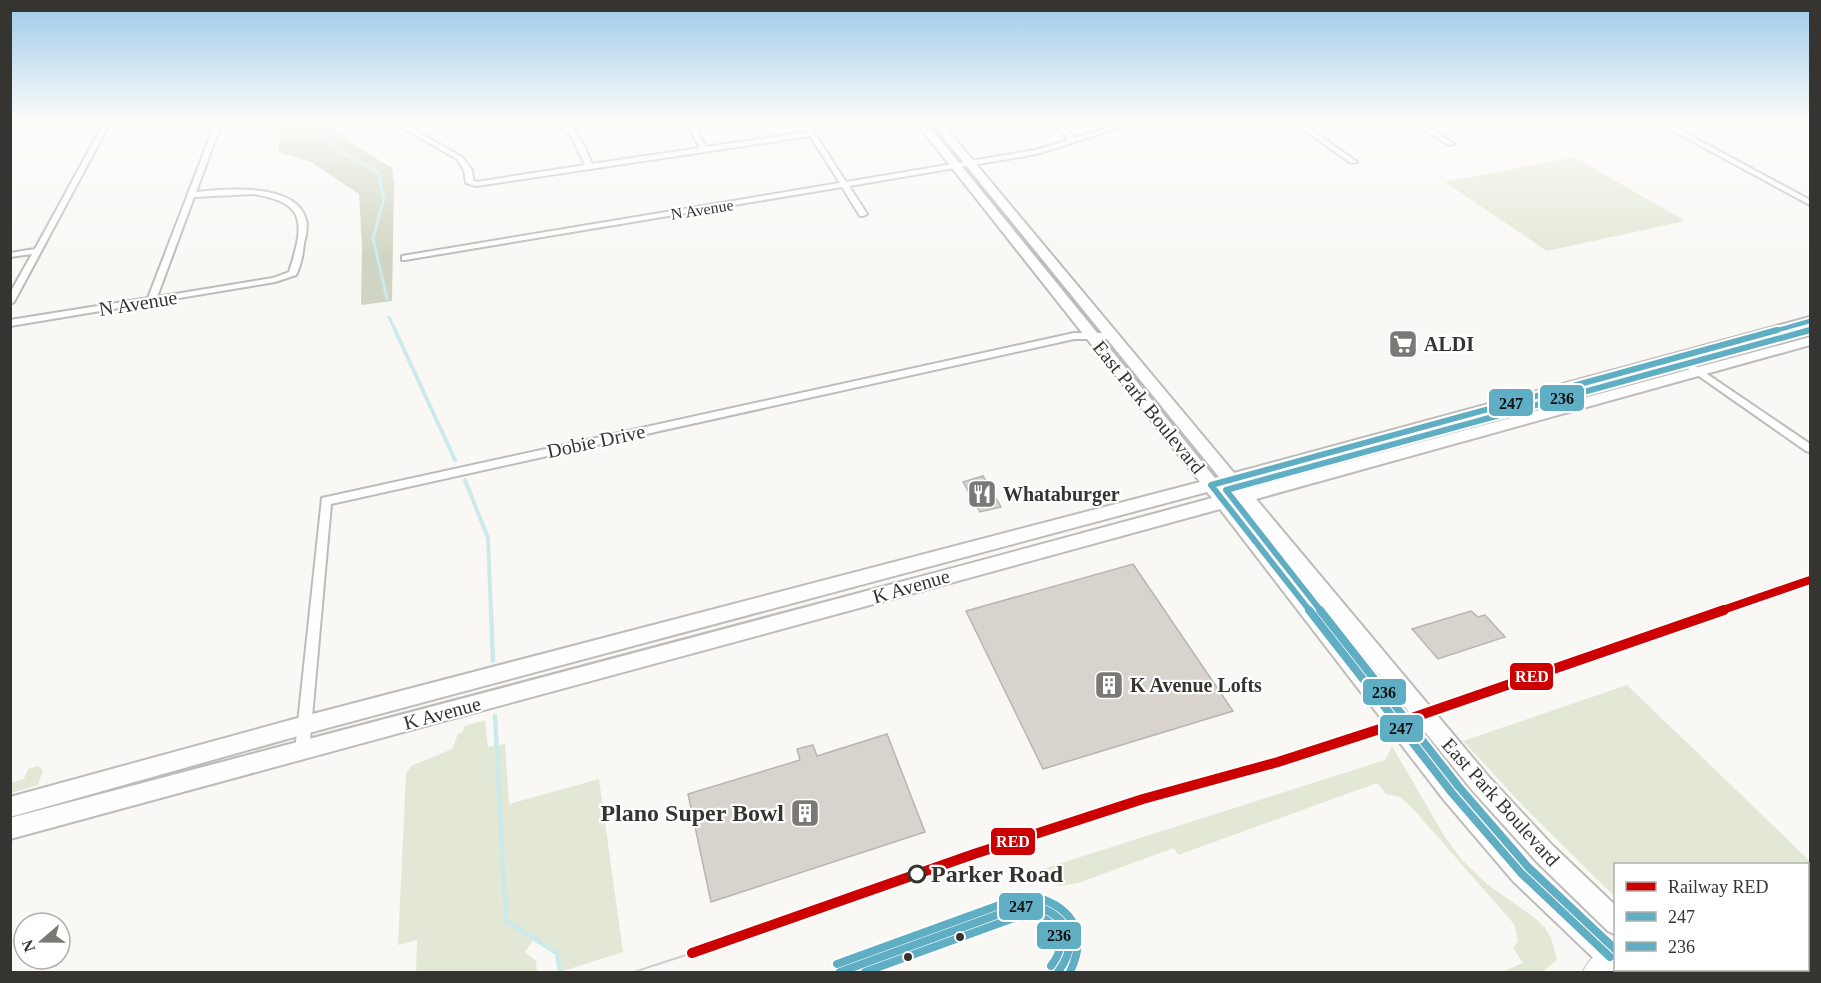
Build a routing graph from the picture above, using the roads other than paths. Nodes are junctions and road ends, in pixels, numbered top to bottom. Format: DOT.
graph roads {
  1 [pos="83,167"];
  2 [pos="202,167"];
  3 [pos="466,167"];
  4 [pos="589,167"];
  5 [pos="833,167"];
  6 [pos="952,167"];
  7 [pos="964,167"];
  8 [pos="965,167"];
  9 [pos="1744,167"];
  10 [pos="844,185"];
  11 [pos="191,195"];
  12 [pos="1810,203"];
  13 [pos="863,214"];
  14 [pos="38,251"];
  15 [pos="10,255"];
  16 [pos="405,258"];
  17 [pos="151,301"];
  18 [pos="10,302"];
  19 [pos="1810,321"];
  20 [pos="10,323"];
  21 [pos="1091,335"];
  22 [pos="1113,336"];
  23 [pos="1810,341"];
  24 [pos="1678,358"];
  25 [pos="1697,371"];
  26 [pos="1548,392"];
  27 [pos="1568,407"];
  28 [pos="1455,418"];
  29 [pos="1473,433"];
  30 [pos="1810,449"];
  31 [pos="1231,479"];
  32 [pos="1211,485"];
  33 [pos="1244,495"];
  34 [pos="1223,501"];
  35 [pos="929,559"];
  36 [pos="938,578"];
  37 [pos="1331,601"];
  38 [pos="1309,611"];
  39 [pos="725,615"];
  40 [pos="731,636"];
  41 [pos="535,664"];
  42 [pos="538,686"];
  43 [pos="305,725"];
  44 [pos="302,752"];
  45 [pos="10,807"];
  46 [pos="10,829"];
  47 [pos="1614,920"];
  48 [pos="1614,964"];
  1 -- 14 [label="street"];
  2 -- 11 [label="street"];
  3 -- 4 [label="street"];
  5 -- 10 [label="street"];
  6 -- 10 [label="street, N Avenue"];
  7 -- 21 [label="main road, East Park Boulevard"];
  8 -- 22 [label="main road, East Park Boulevard"];
  9 -- 12 [label="street"];
  10 -- 13 [label="street"];
  10 -- 16 [label="street, N Avenue"];
  11 -- 17 [label="street"];
  11 -- 17 [label="street, N Avenue"];
  14 -- 15 [label="street"];
  14 -- 18 [label="street"];
  17 -- 20 [label="street, N Avenue"];
  19 -- 24 [label="main road, K Avenue"];
  21 -- 22 [label="street, Dobie Drive"];
  21 -- 32 [label="main road, East Park Boulevard"];
  21 -- 43 [label="street, Dobie Drive"];
  22 -- 31 [label="main road, East Park Boulevard"];
  23 -- 25 [label="main road, K Avenue"];
  24 -- 25 [label="street"];
  24 -- 26 [label="main road, K Avenue"];
  25 -- 27 [label="main road, K Avenue"];
  25 -- 30 [label="street"];
  26 -- 27 [label="main road"];
  26 -- 28 [label="main road, K Avenue"];
  27 -- 29 [label="main road, K Avenue"];
  28 -- 29 [label="main road"];
  28 -- 31 [label="main road, K Avenue"];
  29 -- 33 [label="main road, K Avenue"];
  31 -- 32 [label="main road, K Avenue"];
  31 -- 33 [label="main road, East Park Boulevard"];
  32 -- 34 [label="main road, East Park Boulevard"];
  32 -- 35 [label="main road, K Avenue"];
  33 -- 34 [label="main road, K Avenue"];
  33 -- 37 [label="main road, East Park Boulevard"];
  34 -- 36 [label="main road, K Avenue"];
  34 -- 38 [label="main road, East Park Boulevard"];
  35 -- 36 [label="main road"];
  35 -- 39 [label="main road, K Avenue"];
  36 -- 40 [label="main road, K Avenue"];
  37 -- 38 [label="main road"];
  37 -- 47 [label="main road, East Park Boulevard"];
  38 -- 48 [label="main road, East Park Boulevard"];
  39 -- 40 [label="main road"];
  39 -- 41 [label="main road, K Avenue"];
  40 -- 42 [label="main road, K Avenue"];
  41 -- 42 [label="main road"];
  41 -- 43 [label="main road, K Avenue"];
  42 -- 44 [label="main road, K Avenue"];
  43 -- 44 [label="street, Dobie Drive"];
  43 -- 45 [label="main road, K Avenue"];
  44 -- 46 [label="main road, K Avenue"];
}
